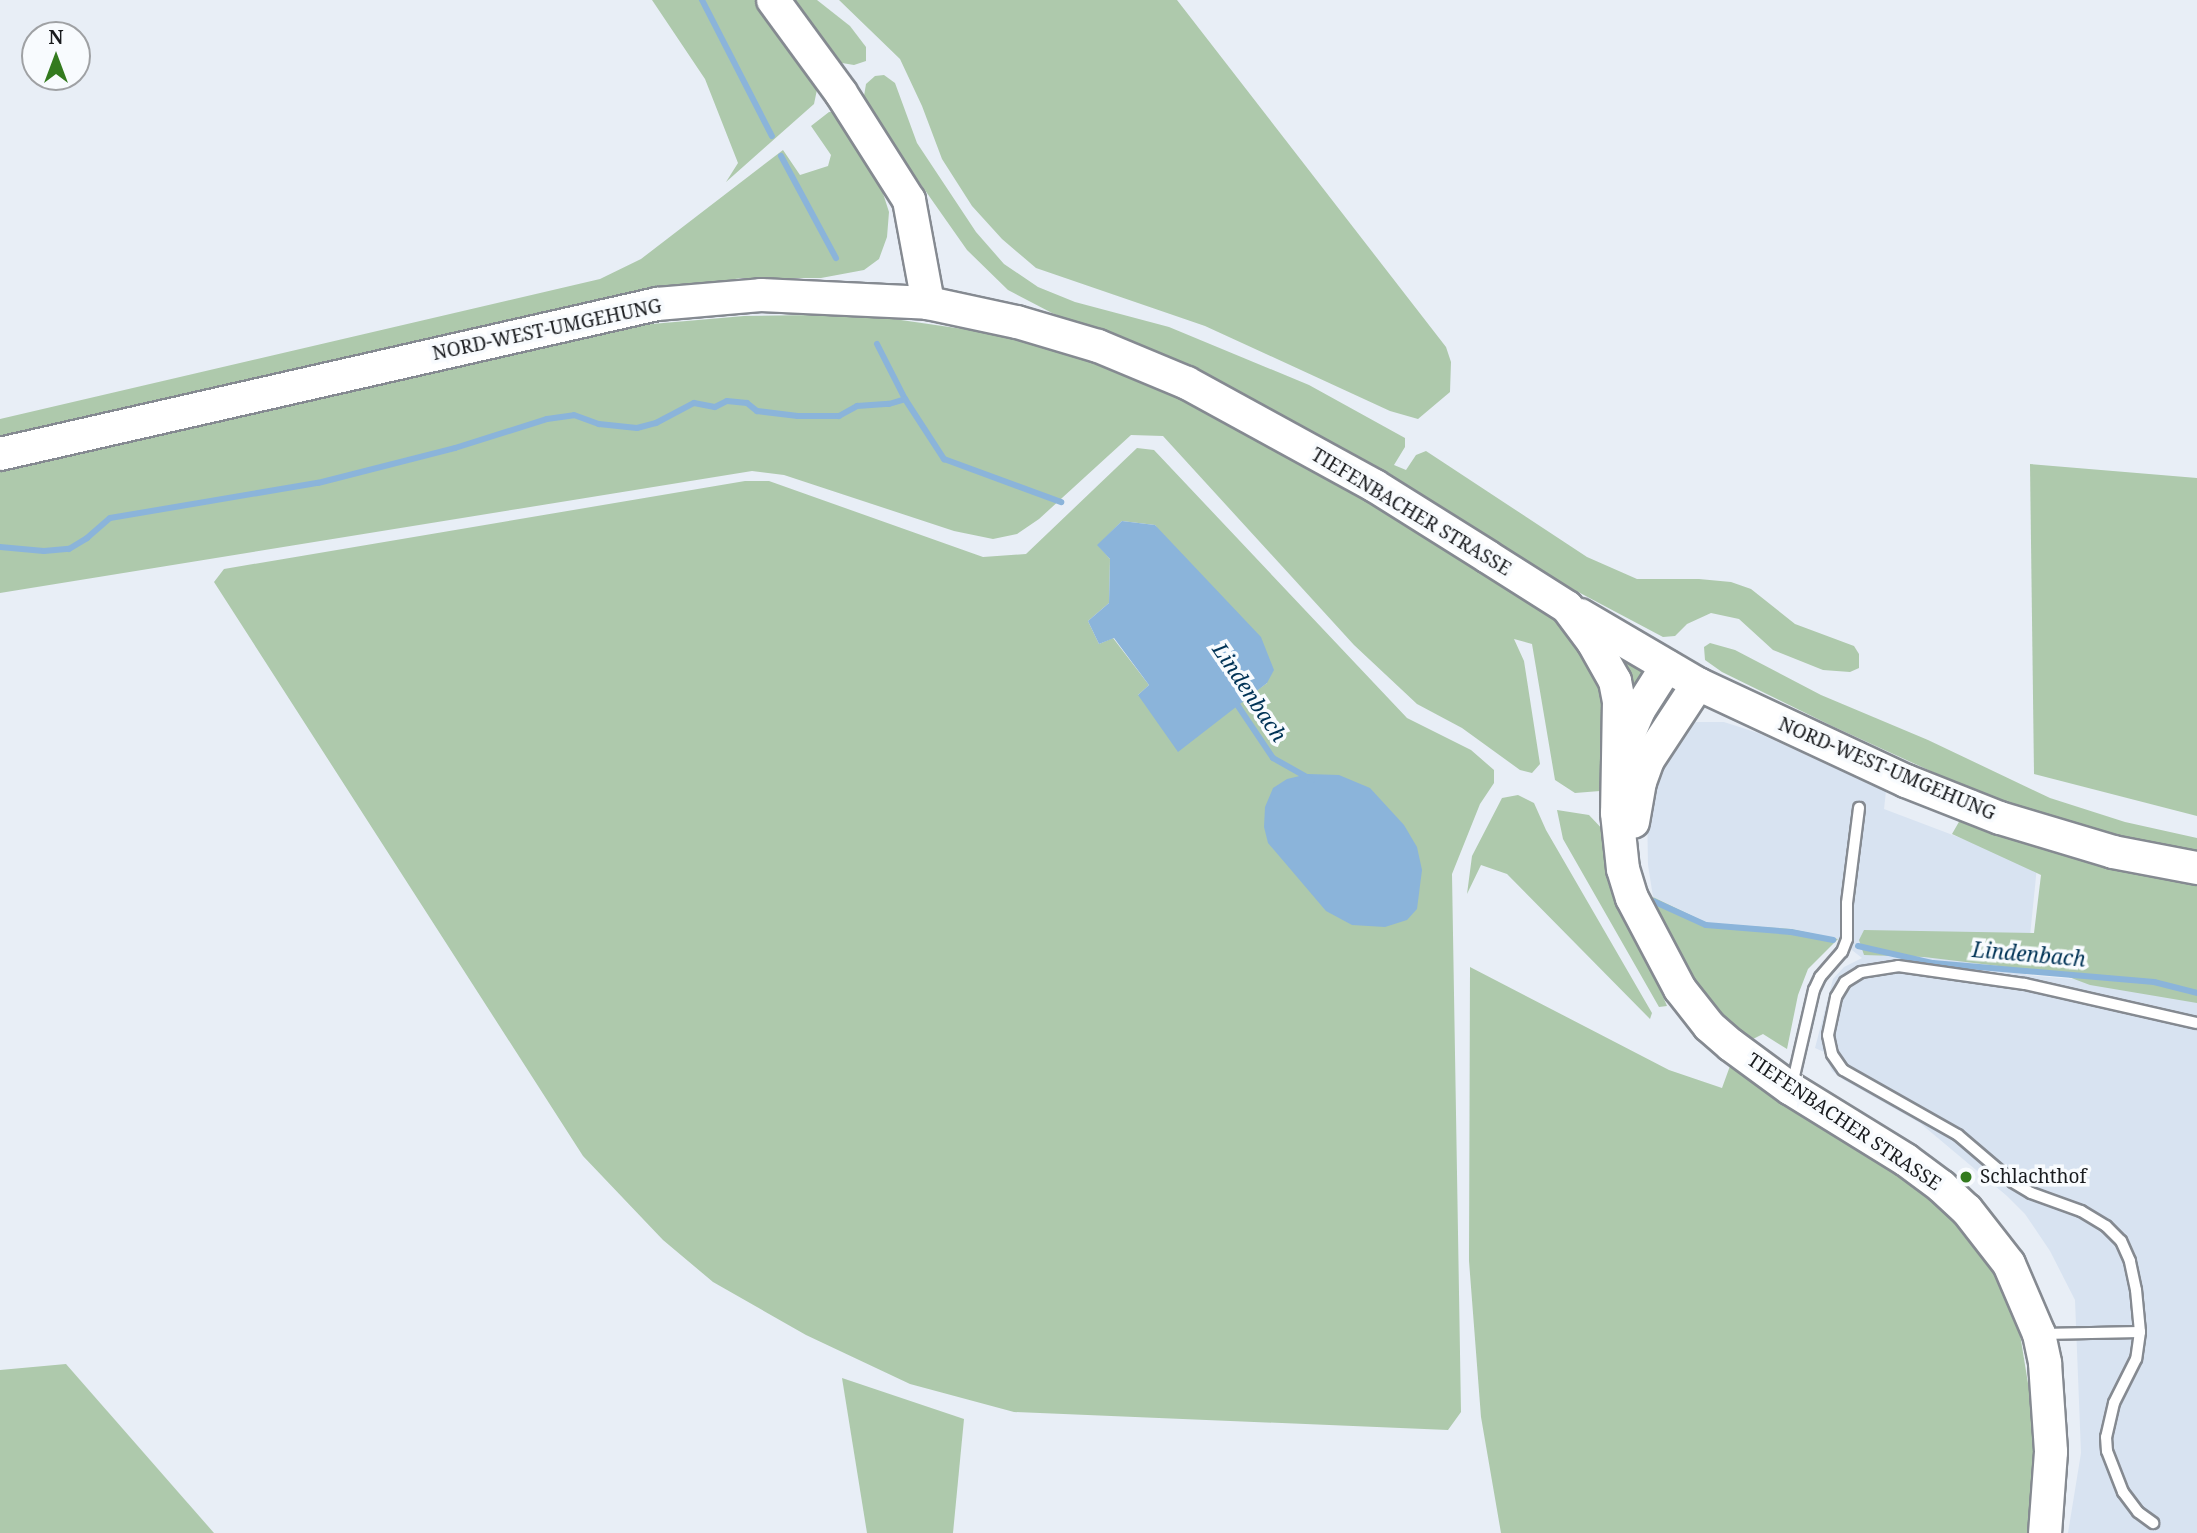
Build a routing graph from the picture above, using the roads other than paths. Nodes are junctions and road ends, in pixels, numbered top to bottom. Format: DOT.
graph roads {
  1 [pos="774,0"];
  2 [pos="929,303"];
  3 [pos="1098,346"];
  4 [pos="0,454"];
  5 [pos="1567,607"];
  6 [pos="1667,666"];
  7 [pos="1698,684"];
  8 [pos="1619,764"];
  9 [pos="1859,808"];
  10 [pos="2197,868"];
  11 [pos="1644,923"];
  12 [pos="2197,1023"];
  13 [pos="1791,1089"];
  14 [pos="2140,1332"];
  15 [pos="2039,1334"];
  16 [pos="2153,1523"];
  17 [pos="2045,1533"];
  1 -- 2 [label="main road"];
  2 -- 3 [label="main road, NORD-WEST-UMGEHUNG"];
  2 -- 4 [label="main road, NORD-WEST-UMGEHUNG"];
  3 -- 5 [label="main road, TIEFENBACHER STRASSE"];
  5 -- 6 [label="main road, NORD-WEST-UMGEHUNG"];
  5 -- 8 [label="main road, TIEFENBACHER STRASSE"];
  6 -- 7 [label="main road, NORD-WEST-UMGEHUNG"];
  6 -- 8 [label="main road, TIEFENBACHER STRASSE"];
  7 -- 10 [label="main road, NORD-WEST-UMGEHUNG"];
  7 -- 11 [label="main road, TIEFENBACHER STRASSE"];
  8 -- 11 [label="main road, TIEFENBACHER STRASSE"];
  9 -- 13 [label="lane"];
  11 -- 13 [label="main road, TIEFENBACHER STRASSE"];
  12 -- 14 [label="lane"];
  13 -- 15 [label="main road, TIEFENBACHER STRASSE"];
  14 -- 15 [label="lane"];
  14 -- 16 [label="lane"];
  15 -- 17 [label="main road, TIEFENBACHER STRASSE"];
}
